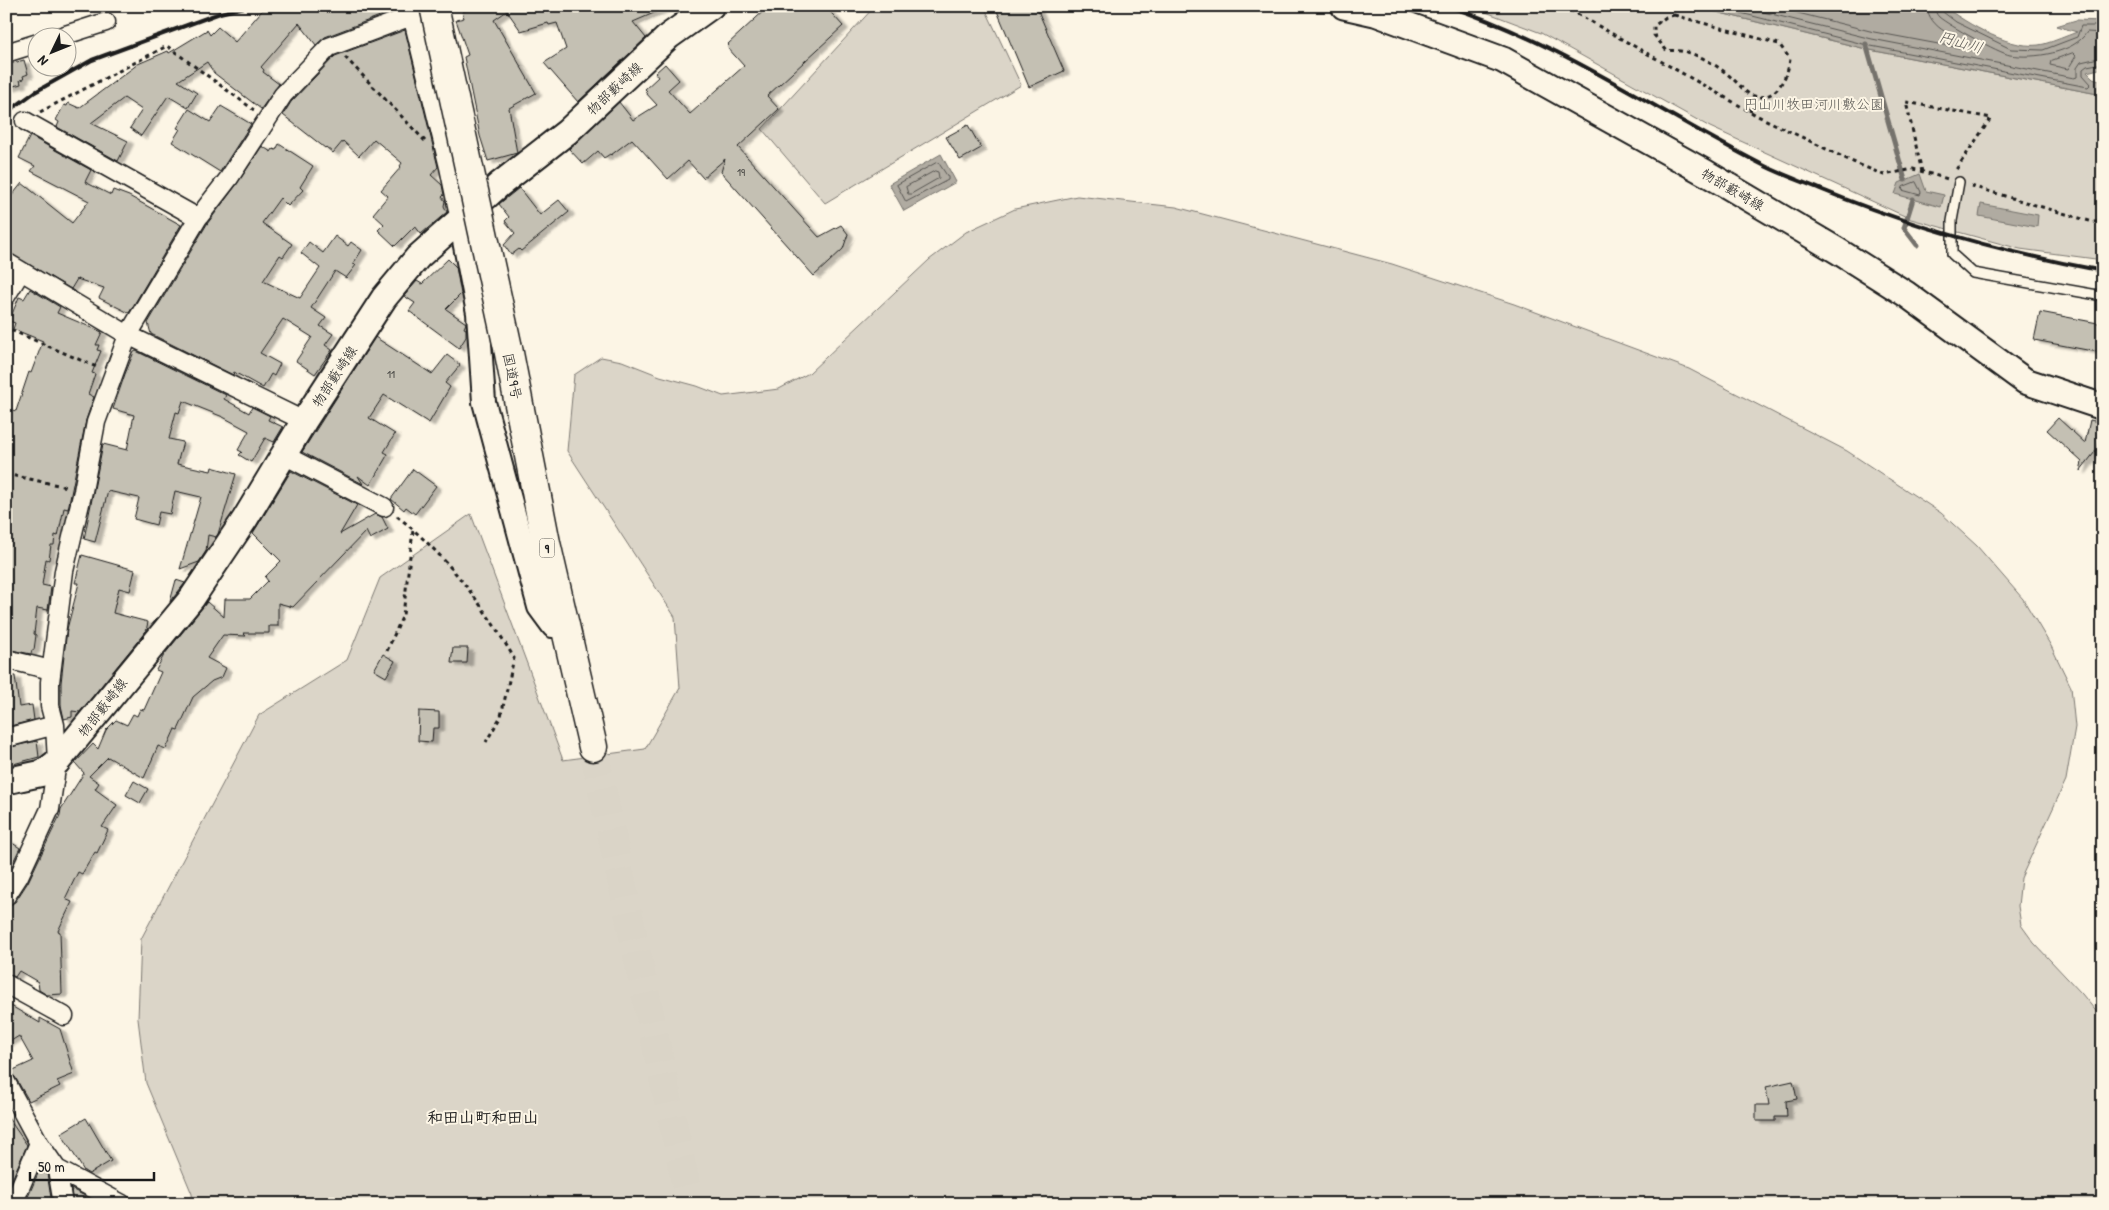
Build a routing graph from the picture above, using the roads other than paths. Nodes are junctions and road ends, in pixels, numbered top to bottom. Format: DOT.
graph roads {
  1 [pos="438,6"];
  2 [pos="711,6"];
  3 [pos="1344,6"];
  4 [pos="423,11"];
  5 [pos="106,22"];
  6 [pos="78,31"];
  7 [pos="28,46"];
  8 [pos="6,54"];
  9 [pos="25,121"];
  10 [pos="1959,182"];
  11 [pos="198,218"];
  12 [pos="460,220"];
  13 [pos="14,266"];
  14 [pos="6,296"];
  15 [pos="2103,296"];
  16 [pos="128,335"];
  17 [pos="2103,407"];
  18 [pos="304,421"];
  19 [pos="284,455"];
  20 [pos="384,507"];
  21 [pos="566,623"];
  22 [pos="6,659"];
  23 [pos="51,670"];
  24 [pos="55,725"];
  25 [pos="6,738"];
  26 [pos="593,747"];
  27 [pos="58,762"];
  28 [pos="6,782"];
  29 [pos="6,896"];
  30 [pos="6,984"];
  31 [pos="64,1016"];
  32 [pos="6,1082"];
  33 [pos="39,1143"];
  34 [pos="57,1169"];
  35 [pos="13,1204"];
  36 [pos="63,1204"];
  37 [pos="122,1204"];
  1 -- 4 [label="street"];
  2 -- 12 [label="main road, 物部藪崎線"];
  3 -- 17 [label="main road, 物部藪崎線"];
  4 -- 11 [label="street"];
  4 -- 12 [label="street"];
  4 -- 21 [label="highway, 国道9号 / 9, bridge"];
  5 -- 6 [label="street"];
  7 -- 8 [label="street"];
  9 -- 11 [label="street"];
  10 -- 15 [label="lane"];
  11 -- 16 [label="street"];
  12 -- 18 [label="main road, 物部藪崎線"];
  12 -- 21 [label="street"];
  13 -- 14 [label="street"];
  13 -- 16 [label="street"];
  16 -- 18 [label="street"];
  16 -- 23 [label="street"];
  18 -- 19 [label="main road, 物部藪崎線"];
  19 -- 20 [label="street"];
  19 -- 27 [label="main road, 物部藪崎線"];
  21 -- 26 [label="highway, 国道9号 / 9"];
  22 -- 23 [label="street"];
  23 -- 24 [label="street"];
  24 -- 25 [label="street"];
  24 -- 27 [label="street"];
  27 -- 28 [label="main road, 物部藪崎線"];
  27 -- 29 [label="street"];
  30 -- 31 [label="street"];
  32 -- 33 [label="street"];
  33 -- 34 [label="street"];
  33 -- 35 [label="street"];
  34 -- 36 [label="street"];
  34 -- 37 [label="street"];
}
